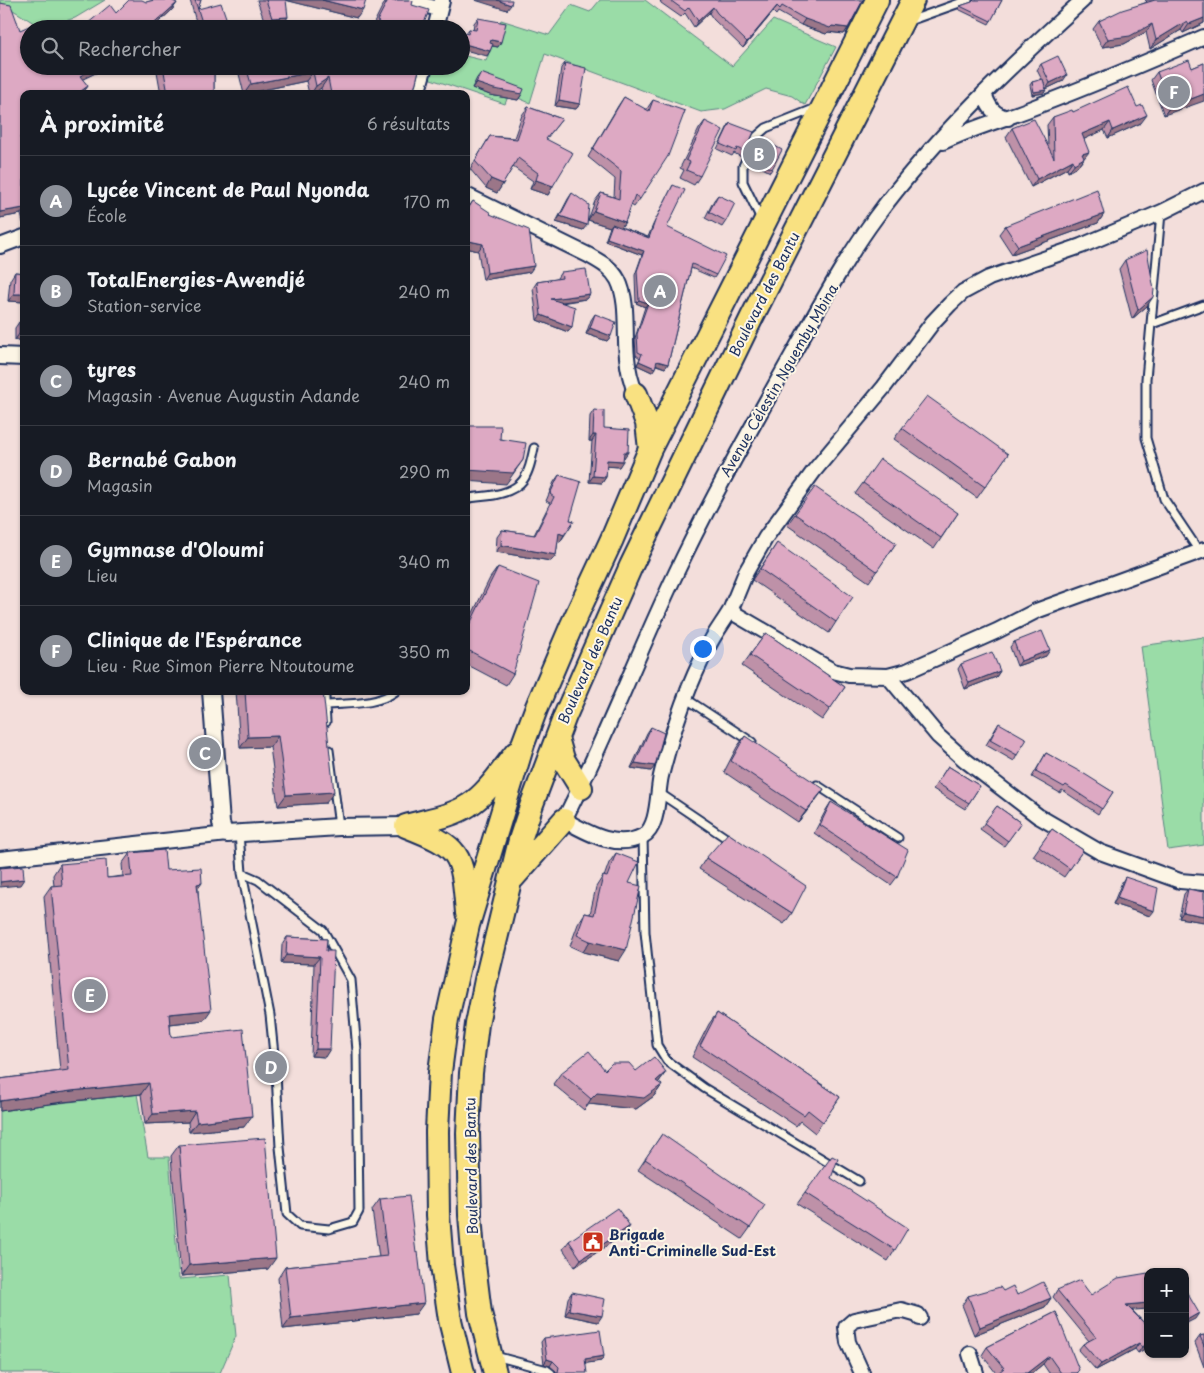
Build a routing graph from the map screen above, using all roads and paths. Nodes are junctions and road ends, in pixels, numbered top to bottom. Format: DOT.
graph roads {
  1 [pos="399,0"];
  2 [pos="877,0"];
  3 [pos="913,0"];
  4 [pos="968,0"];
  5 [pos="1083,0"];
  6 [pos="441,5"];
  7 [pos="437,20"];
  8 [pos="902,23"];
  9 [pos="1204,37"];
  10 [pos="423,75"];
  11 [pos="419,90"];
  12 [pos="984,93"];
  13 [pos="826,104"];
  14 [pos="1008,118"];
  15 [pos="936,146"];
  16 [pos="1204,192"];
  17 [pos="470,197"];
  18 [pos="1162,212"];
  19 [pos="763,224"];
  20 [pos="20,238"];
  21 [pos="0,246"];
  22 [pos="1204,305"];
  23 [pos="1152,324"];
  24 [pos="0,356"];
  25 [pos="20,357"];
  26 [pos="636,394"];
  27 [pos="677,399"];
  28 [pos="534,448"];
  29 [pos="650,449"];
  30 [pos="470,498"];
  31 [pos="1201,551"];
  32 [pos="730,611"];
  33 [pos="888,676"];
  34 [pos="211,695"];
  35 [pos="324,695"];
  36 [pos="389,695"];
  37 [pos="685,698"];
  38 [pos="325,705"];
  39 [pos="327,731"];
  40 [pos="556,738"];
  41 [pos="328,741"];
  42 [pos="523,744"];
  43 [pos="759,746"];
  44 [pos="808,779"];
  45 [pos="581,788"];
  46 [pos="658,792"];
  47 [pos="564,820"];
  48 [pos="406,826"];
  49 [pos="339,827"];
  50 [pos="233,834"];
  51 [pos="643,836"];
  52 [pos="898,838"];
  53 [pos="736,844"];
  54 [pos="0,859"];
  55 [pos="242,873"];
  56 [pos="509,883"];
  57 [pos="1204,883"];
  58 [pos="468,925"];
  59 [pos="859,1181"];
  60 [pos="920,1318"];
  61 [pos="970,1354"];
  62 [pos="492,1364"];
  63 [pos="462,1373"];
  64 [pos="551,1373"];
  65 [pos="862,1373"];
  66 [pos="976,1373"];
  1 -- 6 [label="street"];
  2 -- 13 [label="highway"];
  3 -- 8 [label="highway, Boulevard des Bantu"];
  4 -- 8 [label="lane"];
  5 -- 12 [label="street, Avenue Célestin Nguemby Mbina"];
  6 -- 7 [label="street"];
  8 -- 40 [label="highway, Boulevard des Bantu"];
  9 -- 14 [label="street"];
  10 -- 11 [label="street"];
  12 -- 14 [label="street"];
  12 -- 15 [label="street, Avenue Célestin Nguemby Mbina"];
  13 -- 19 [label="highway"];
  13 -- 19 [label="lane"];
  14 -- 15 [label="street"];
  15 -- 45 [label="street, Avenue Célestin Nguemby Mbina"];
  16 -- 18 [label="street"];
  17 -- 26 [label="street"];
  18 -- 23 [label="lane"];
  18 -- 32 [label="street"];
  19 -- 27 [label="highway"];
  20 -- 21 [label="street"];
  22 -- 23 [label="lane"];
  23 -- 31 [label="lane"];
  24 -- 25 [label="street"];
  26 -- 27 [label="highway"];
  26 -- 29 [label="highway"];
  27 -- 29 [label="highway"];
  28 -- 30 [label="lane"];
  29 -- 42 [label="highway"];
  31 -- 33 [label="street"];
  32 -- 33 [label="street"];
  32 -- 37 [label="street"];
  33 -- 57 [label="street"];
  34 -- 50 [label="street"];
  35 -- 38 [label="lane"];
  36 -- 38 [label="lane"];
  37 -- 43 [label="lane"];
  37 -- 46 [label="street"];
  38 -- 39 [label="lane"];
  40 -- 45 [label="highway"];
  40 -- 56 [label="highway, Boulevard des Bantu"];
  41 -- 49 [label="lane"];
  42 -- 48 [label="highway"];
  42 -- 58 [label="highway"];
  44 -- 52 [label="lane"];
  45 -- 47 [label="street, Avenue Célestin Nguemby Mbina"];
  46 -- 51 [label="street"];
  46 -- 53 [label="lane"];
  47 -- 51 [label="street"];
  47 -- 56 [label="highway"];
  48 -- 49 [label="street"];
  48 -- 58 [label="highway"];
  49 -- 50 [label="street"];
  50 -- 54 [label="street"];
  50 -- 55 [label="lane"];
  51 -- 59 [label="lane"];
  55 -- 55 [label="lane"];
  56 -- 62 [label="highway, Boulevard des Bantu"];
  58 -- 63 [label="highway"];
  60 -- 65 [label="street"];
  61 -- 66 [label="street"];
  62 -- 64 [label="lane"];
}
